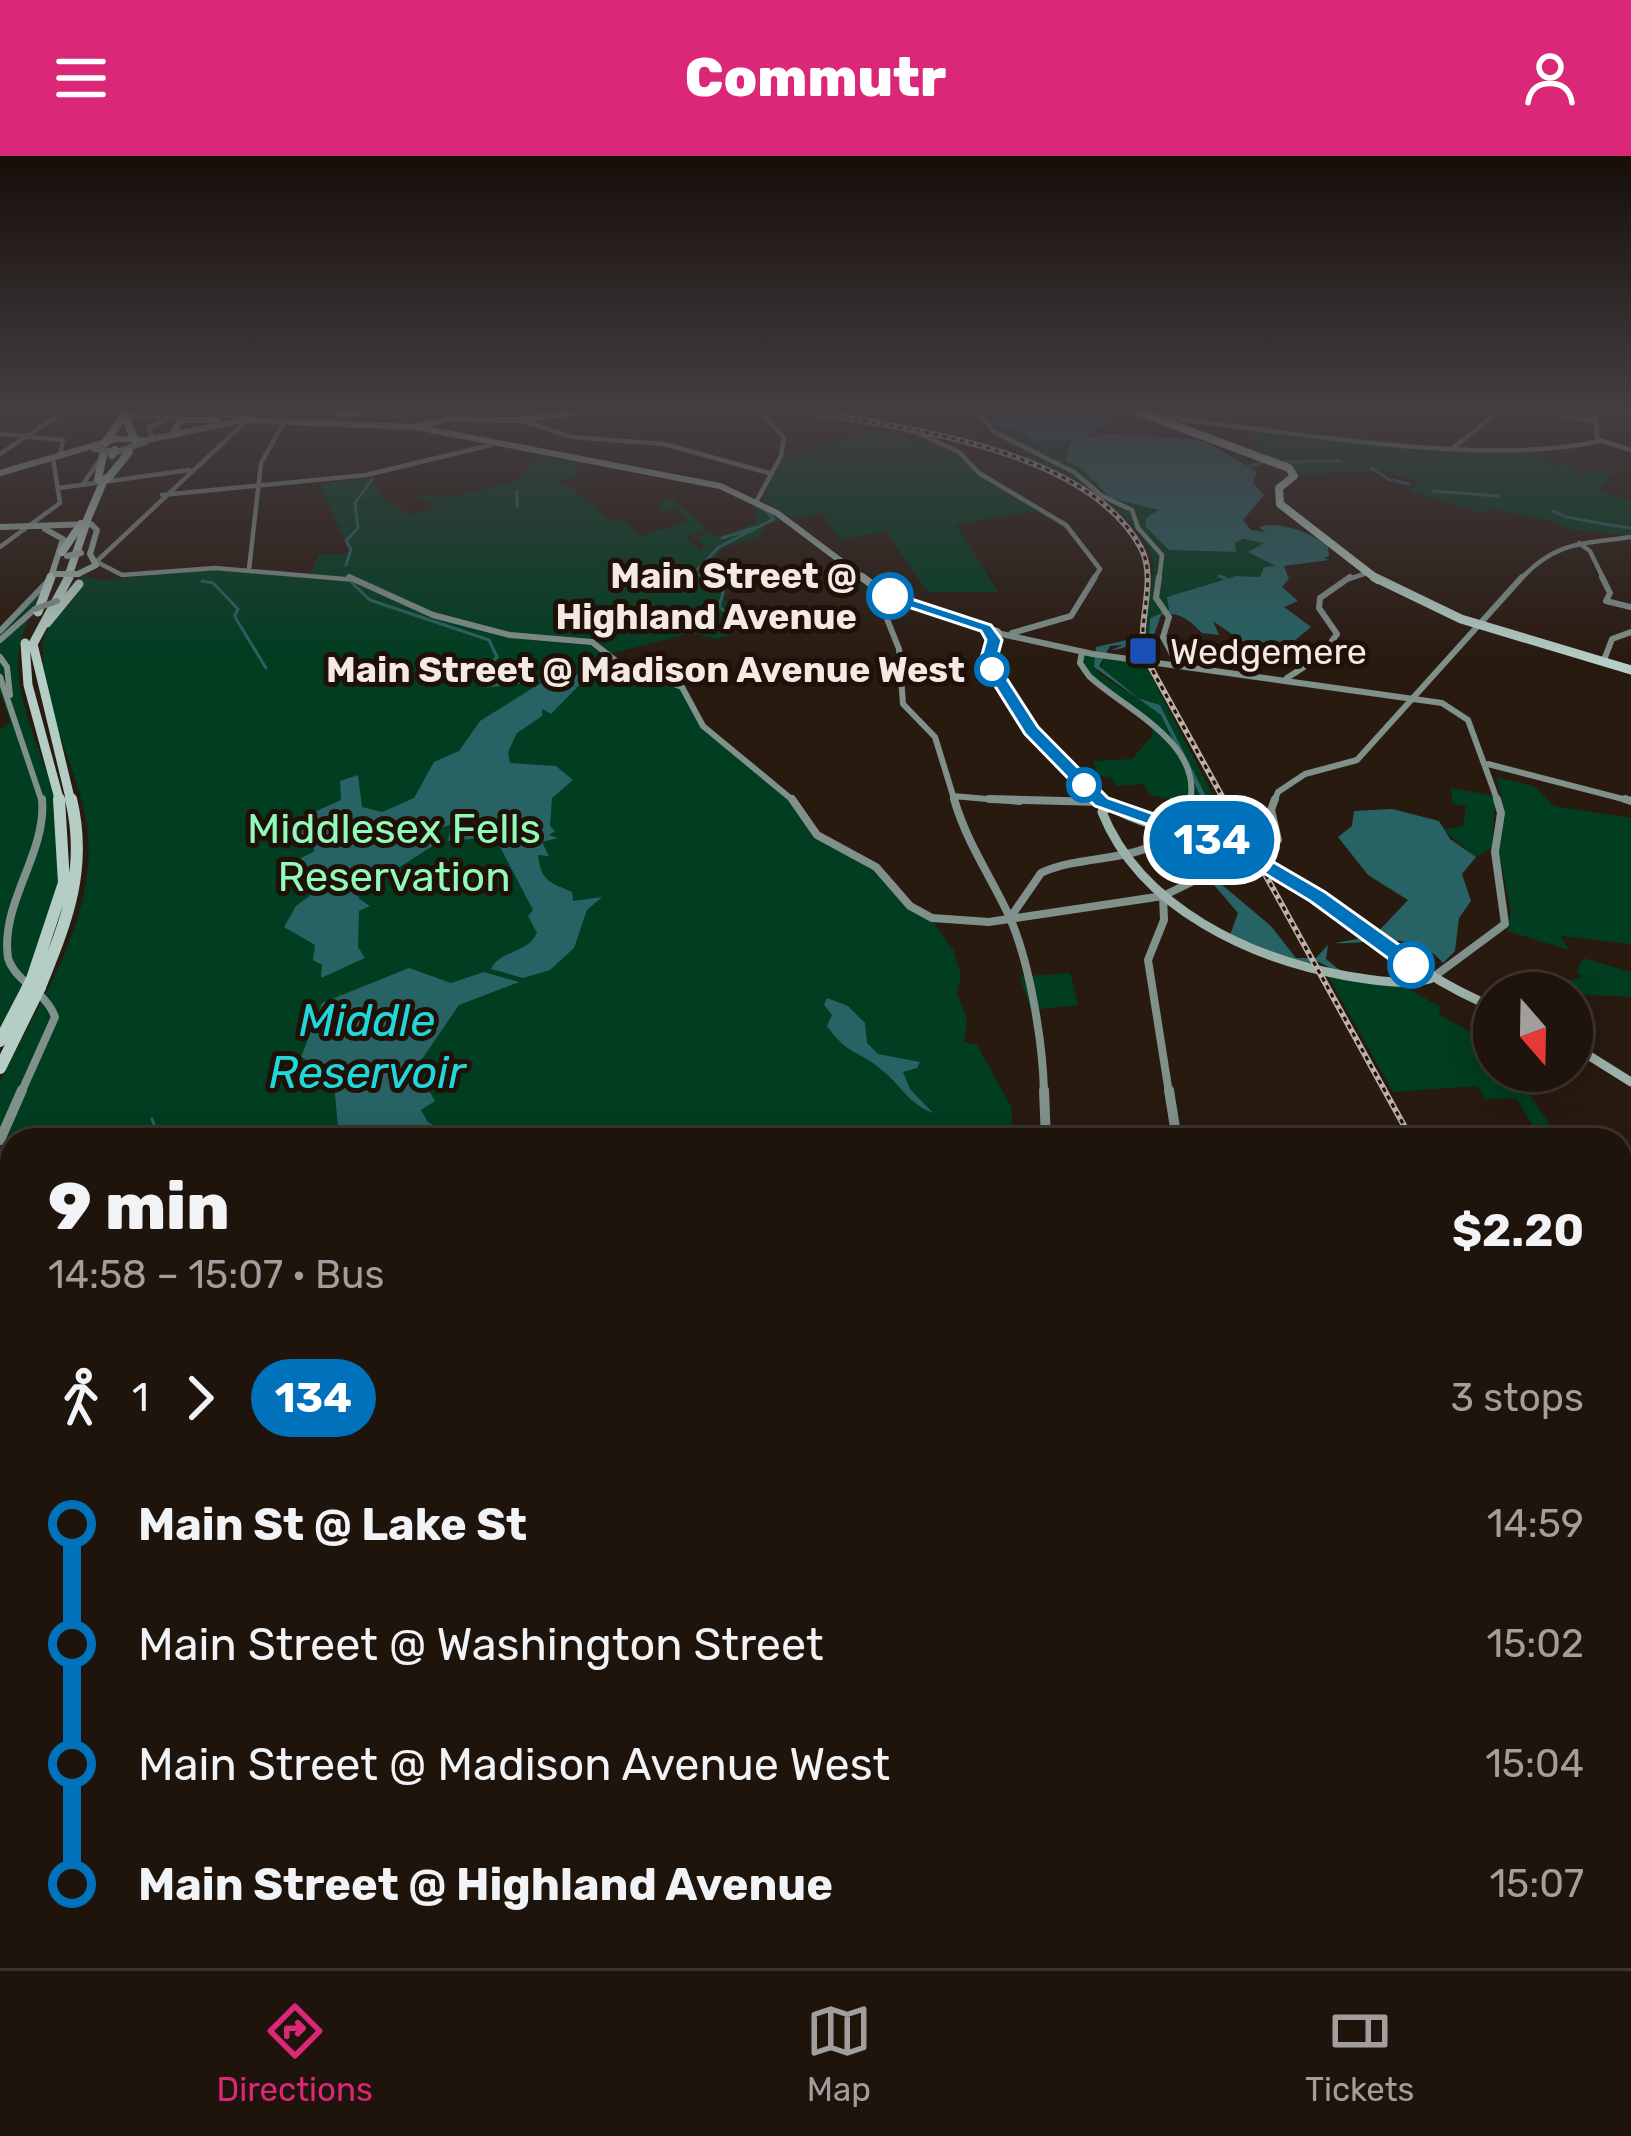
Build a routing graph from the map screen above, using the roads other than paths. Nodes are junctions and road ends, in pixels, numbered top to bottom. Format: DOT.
graph roads {
  1 [pos="59,493"];
  2 [pos="98,493"];
  3 [pos="181,493"];
  4 [pos="256,493"];
  5 [pos="741,493"];
  6 [pos="758,493"];
  7 [pos="1012,493"];
  8 [pos="1098,493"];
  9 [pos="1279,493"];
  10 [pos="162,494"];
  11 [pos="756,497"];
  12 [pos="84,522"];
  13 [pos="33,526"];
  14 [pos="0,527"];
  15 [pos="1631,537"];
  16 [pos="1579,543"];
  17 [pos="0,547"];
  18 [pos="64,554"];
  19 [pos="91,556"];
  20 [pos="107,567"];
  21 [pos="251,569"];
  22 [pos="54,571"];
  23 [pos="1366,573"];
  24 [pos="83,575"];
  25 [pos="886,594"];
  26 [pos="1631,608"];
  27 [pos="36,613"];
  28 [pos="1478,624"];
  29 [pos="1631,632"];
  30 [pos="998,634"];
  31 [pos="0,636"];
  32 [pos="1081,655"];
  33 [pos="0,657"];
  34 [pos="1173,659"];
  35 [pos="1604,660"];
  36 [pos="1631,670"];
  37 [pos="0,677"];
  38 [pos="1288,678"];
  39 [pos="40,687"];
  40 [pos="3,690"];
  41 [pos="1414,696"];
  42 [pos="1488,764"];
  43 [pos="953,796"];
  44 [pos="1631,801"];
  45 [pos="1105,804"];
  46 [pos="1184,813"];
  47 [pos="1272,818"];
  48 [pos="1176,829"];
  49 [pos="1255,855"];
  50 [pos="1128,857"];
  51 [pos="1163,896"];
  52 [pos="1165,913"];
  53 [pos="1191,917"];
  54 [pos="1010,918"];
  55 [pos="1430,979"];
  56 [pos="34,987"];
  57 [pos="1473,1000"];
  58 [pos="0,1041"];
  59 [pos="1593,1058"];
  60 [pos="0,1068"];
  61 [pos="1631,1082"];
  62 [pos="5,1128"];
  63 [pos="1046,1128"];
  64 [pos="1175,1128"];
  1 -- 13 [label="main road"];
  2 -- 12 [label="highway"];
  3 -- 10 [label="main road"];
  4 -- 21 [label="main road"];
  5 -- 11 [label="main road"];
  6 -- 11 [label="main road"];
  7 -- 30 [label="main road"];
  8 -- 34 [label="main road"];
  9 -- 23 [label="highway"];
  10 -- 19 [label="main road"];
  11 -- 25 [label="main road"];
  12 -- 18 [label="highway"];
  12 -- 19 [label="highway"];
  12 -- 27 [label="highway"];
  12 -- 39 [label="highway"];
  13 -- 14 [label="main road"];
  13 -- 17 [label="main road"];
  13 -- 18 [label="main road"];
  13 -- 19 [label="main road"];
  15 -- 16 [label="main road"];
  16 -- 26 [label="main road"];
  16 -- 28 [label="main road"];
  18 -- 19 [label="main road, bridge"];
  18 -- 22 [label="main road"];
  19 -- 20 [label="main road"];
  19 -- 24 [label="main road"];
  20 -- 21 [label="main road"];
  20 -- 24 [label="main road"];
  21 -- 54 [label="main road"];
  22 -- 24 [label="main road, bridge"];
  22 -- 27 [label="highway"];
  22 -- 31 [label="main road"];
  23 -- 28 [label="highway"];
  23 -- 38 [label="main road"];
  24 -- 27 [label="main road, bridge"];
  24 -- 39 [label="highway"];
  25 -- 30 [label="main road"];
  25 -- 43 [label="main road"];
  27 -- 31 [label="main road"];
  27 -- 56 [label="highway"];
  28 -- 35 [label="highway"];
  28 -- 41 [label="main road"];
  29 -- 35 [label="main road"];
  30 -- 32 [label="main road"];
  30 -- 45 [label="main road"];
  32 -- 34 [label="main road"];
  32 -- 46 [label="main road"];
  33 -- 40 [label="main road"];
  34 -- 38 [label="main road"];
  35 -- 36 [label="highway"];
  37 -- 40 [label="main road"];
  38 -- 41 [label="main road"];
  39 -- 56 [label="highway"];
  40 -- 62 [label="main road"];
  41 -- 42 [label="main road"];
  41 -- 47 [label="main road"];
  42 -- 44 [label="main road"];
  42 -- 55 [label="main road"];
  43 -- 45 [label="main road"];
  43 -- 54 [label="main road"];
  45 -- 48 [label="main road"];
  45 -- 50 [label="main road"];
  46 -- 47 [label="main road"];
  46 -- 48 [label="main road"];
  47 -- 49 [label="main road"];
  48 -- 49 [label="main road"];
  48 -- 50 [label="main road"];
  49 -- 51 [label="main road"];
  49 -- 55 [label="main road"];
  50 -- 51 [label="main road"];
  50 -- 54 [label="main road"];
  51 -- 52 [label="main road"];
  51 -- 53 [label="main road"];
  51 -- 54 [label="main road"];
  52 -- 53 [label="main road"];
  52 -- 64 [label="main road"];
  53 -- 55 [label="main road"];
  54 -- 63 [label="main road"];
  55 -- 57 [label="main road"];
  56 -- 58 [label="highway"];
  56 -- 60 [label="highway"];
  59 -- 61 [label="main road"];
}
